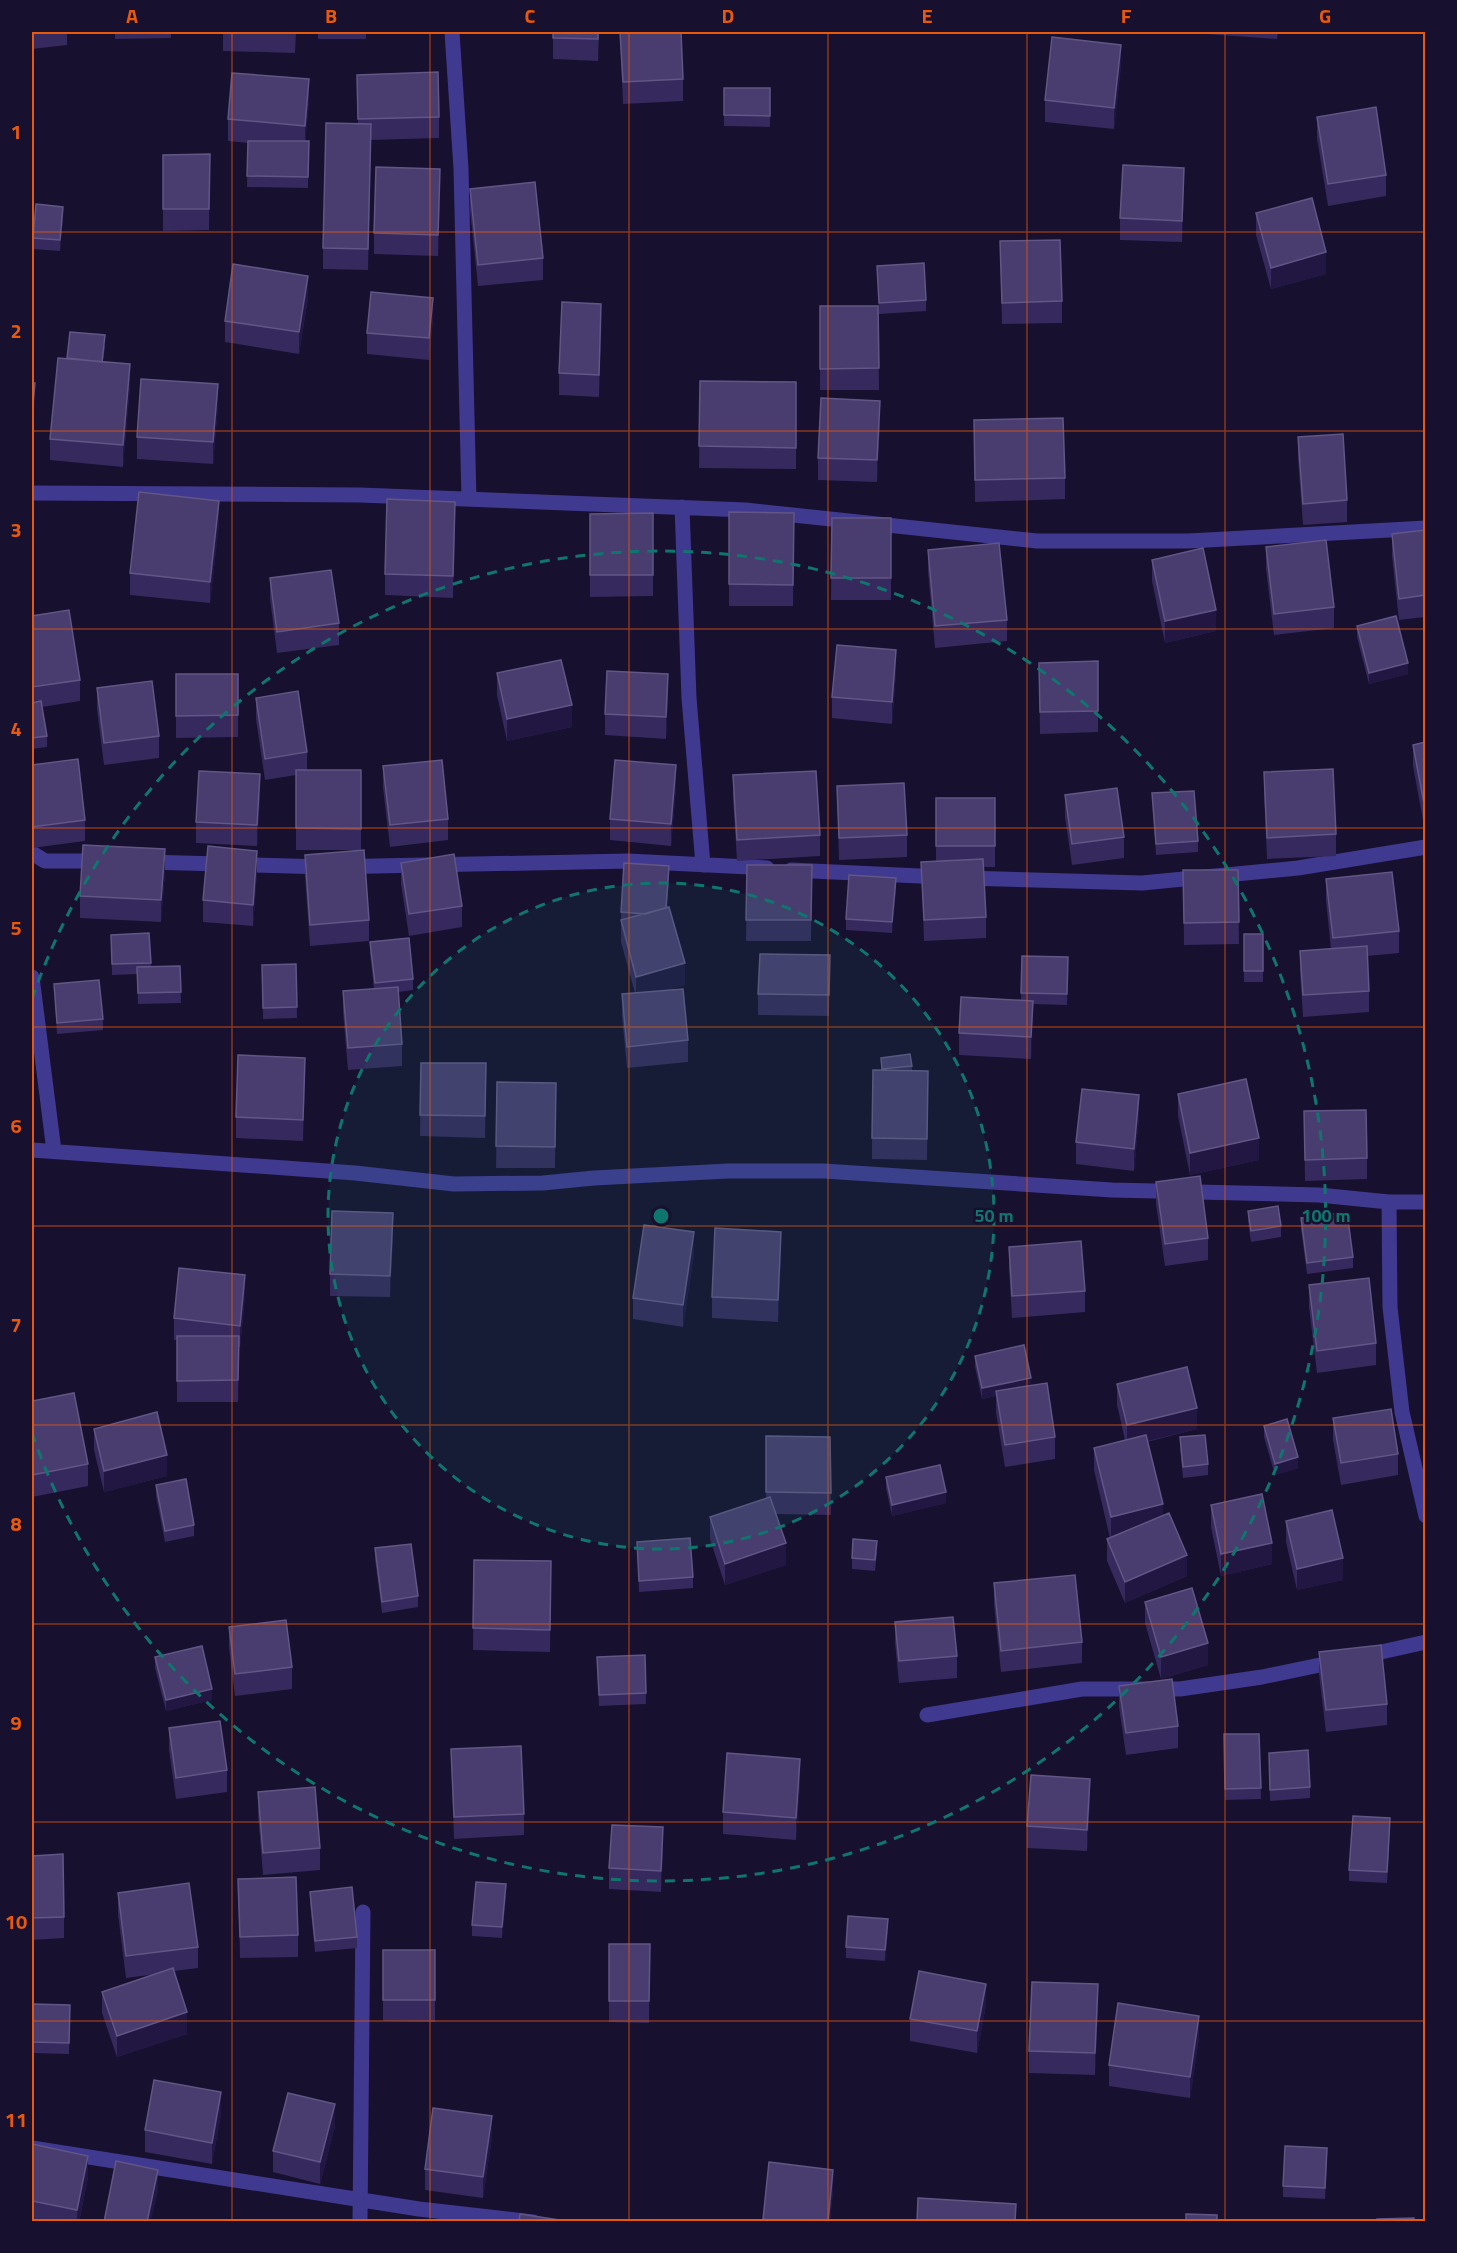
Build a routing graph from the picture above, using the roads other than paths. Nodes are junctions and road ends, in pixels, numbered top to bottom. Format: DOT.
graph roads {
  1 [pos="452,32"];
  2 [pos="32,493"];
  3 [pos="469,499"];
  4 [pos="682,507"];
  5 [pos="1425,528"];
  6 [pos="1425,847"];
  7 [pos="32,853"];
  8 [pos="703,865"];
  9 [pos="32,977"];
  10 [pos="32,1150"];
  11 [pos="54,1151"];
  12 [pos="1389,1202"];
  13 [pos="1425,1202"];
  14 [pos="1425,1516"];
  15 [pos="1425,1642"];
  16 [pos="927,1715"];
  17 [pos="363,1912"];
  18 [pos="32,2148"];
  19 [pos="361,2200"];
  20 [pos="360,2222"];
  21 [pos="533,2222"];
  1 -- 3 [label="street"];
  2 -- 3 [label="street"];
  3 -- 4 [label="street"];
  4 -- 5 [label="street"];
  4 -- 8 [label="street"];
  6 -- 8 [label="street"];
  7 -- 8 [label="street"];
  9 -- 11 [label="street"];
  10 -- 11 [label="street"];
  11 -- 12 [label="street"];
  12 -- 13 [label="street"];
  12 -- 14 [label="street"];
  15 -- 16 [label="street"];
  17 -- 19 [label="street"];
  18 -- 19 [label="street"];
  19 -- 20 [label="street"];
  19 -- 21 [label="street"];
}
